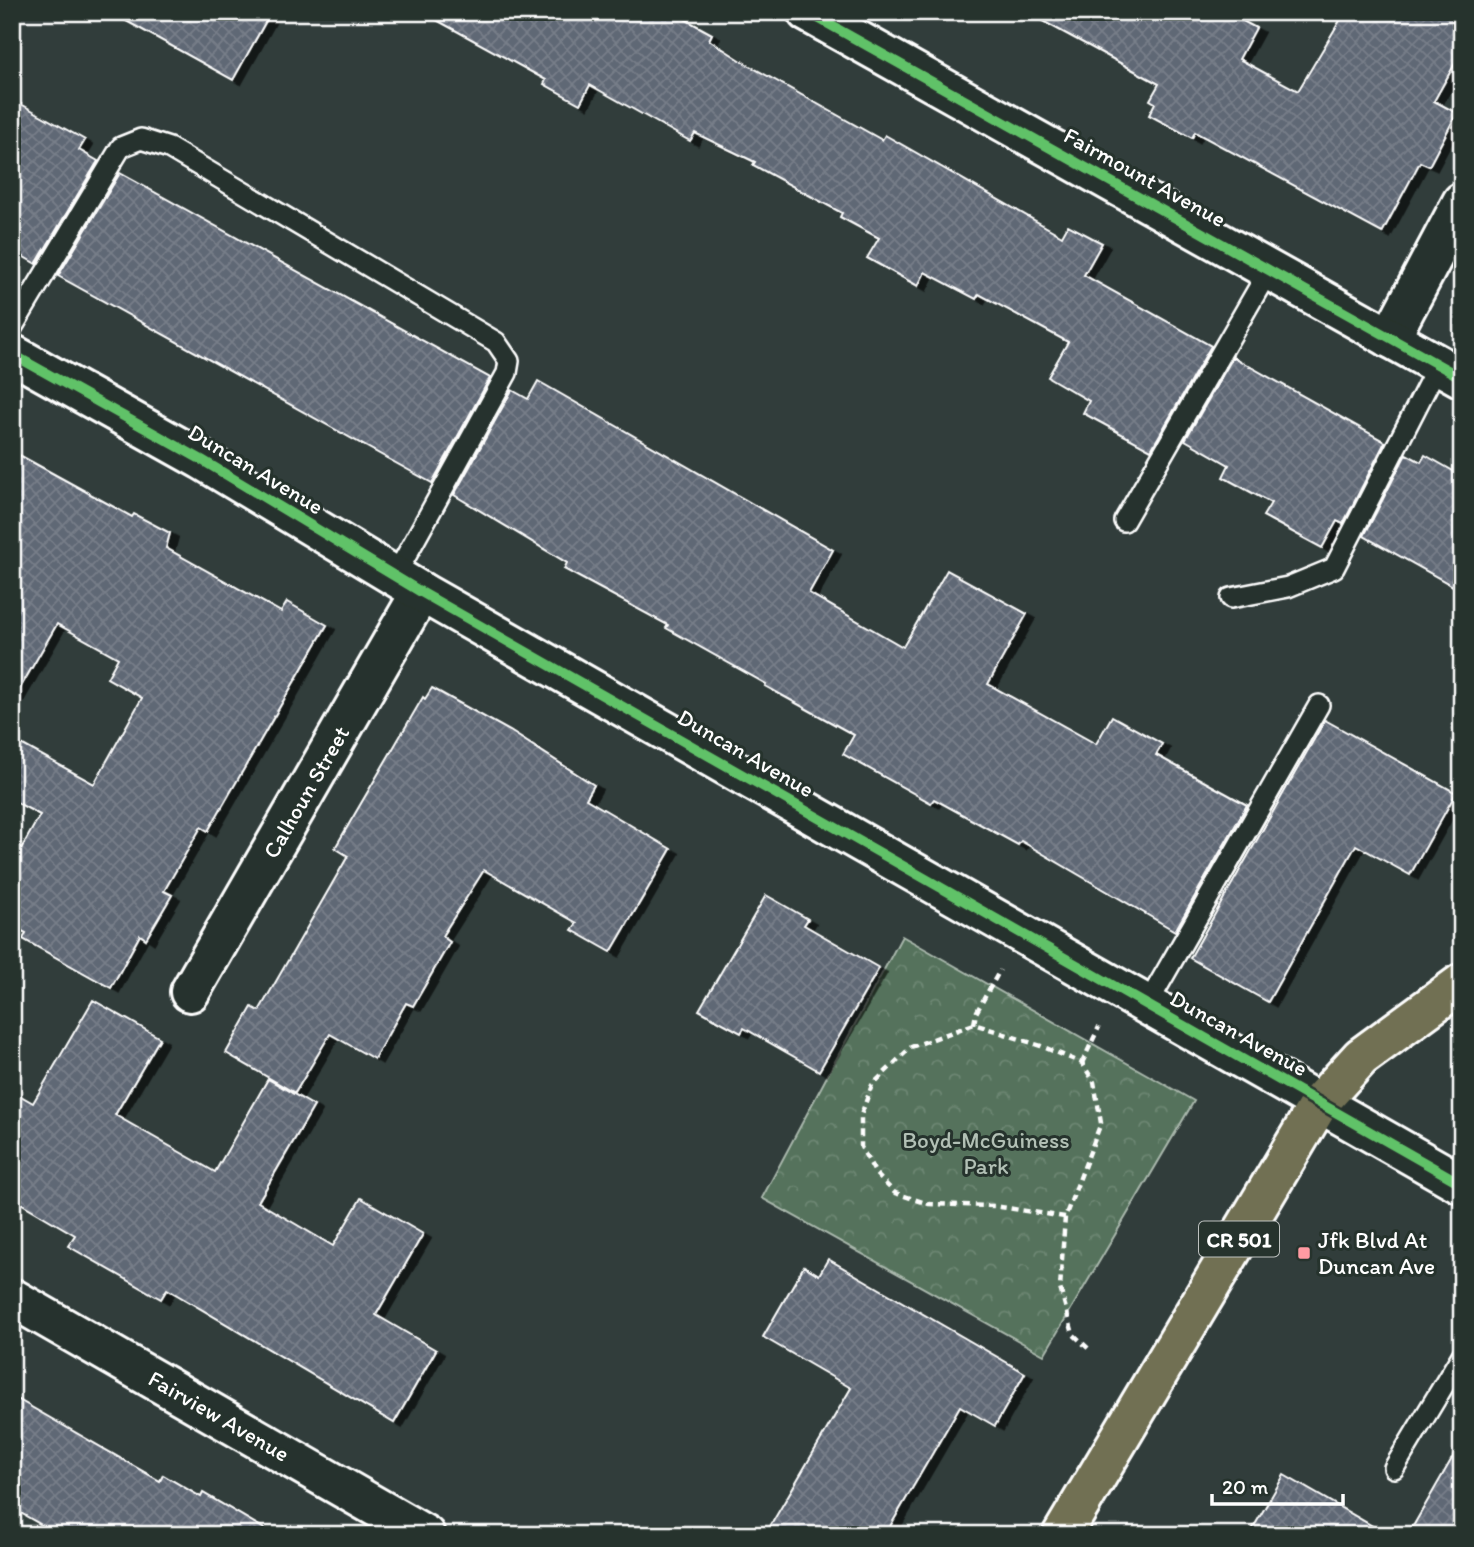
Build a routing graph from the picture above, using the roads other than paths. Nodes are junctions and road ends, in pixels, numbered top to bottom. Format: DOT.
graph roads {
  1 [pos="807,12"];
  2 [pos="1462,202"];
  3 [pos="1269,270"];
  4 [pos="12,328"];
  5 [pos="1390,338"];
  6 [pos="12,354"];
  7 [pos="1450,372"];
  8 [pos="1124,521"];
  9 [pos="408,584"];
  10 [pos="1231,598"];
  11 [pos="1319,705"];
  12 [pos="1462,983"];
  13 [pos="190,992"];
  14 [pos="1147,1005"];
  15 [pos="1320,1102"];
  16 [pos="1462,1184"];
  17 [pos="12,1298"];
  18 [pos="1462,1354"];
  19 [pos="1394,1468"];
  20 [pos="425,1535"];
  21 [pos="1062,1535"];
  1 -- 3 [label="street, Fairmount Avenue"];
  2 -- 5 [label="street"];
  3 -- 5 [label="street, Fairmount Avenue"];
  3 -- 8 [label="lane"];
  4 -- 9 [label="lane"];
  5 -- 7 [label="street, Fairmount Avenue"];
  6 -- 9 [label="street, Duncan Avenue"];
  7 -- 10 [label="lane"];
  9 -- 13 [label="street, Calhoun Street"];
  9 -- 14 [label="street, Duncan Avenue"];
  11 -- 14 [label="lane"];
  12 -- 15 [label="main road, CR 501"];
  14 -- 15 [label="street, Duncan Avenue"];
  15 -- 16 [label="street, Duncan Avenue"];
  15 -- 21 [label="main road, CR 501"];
  17 -- 20 [label="street, Fairview Avenue"];
  18 -- 19 [label="lane"];
}
